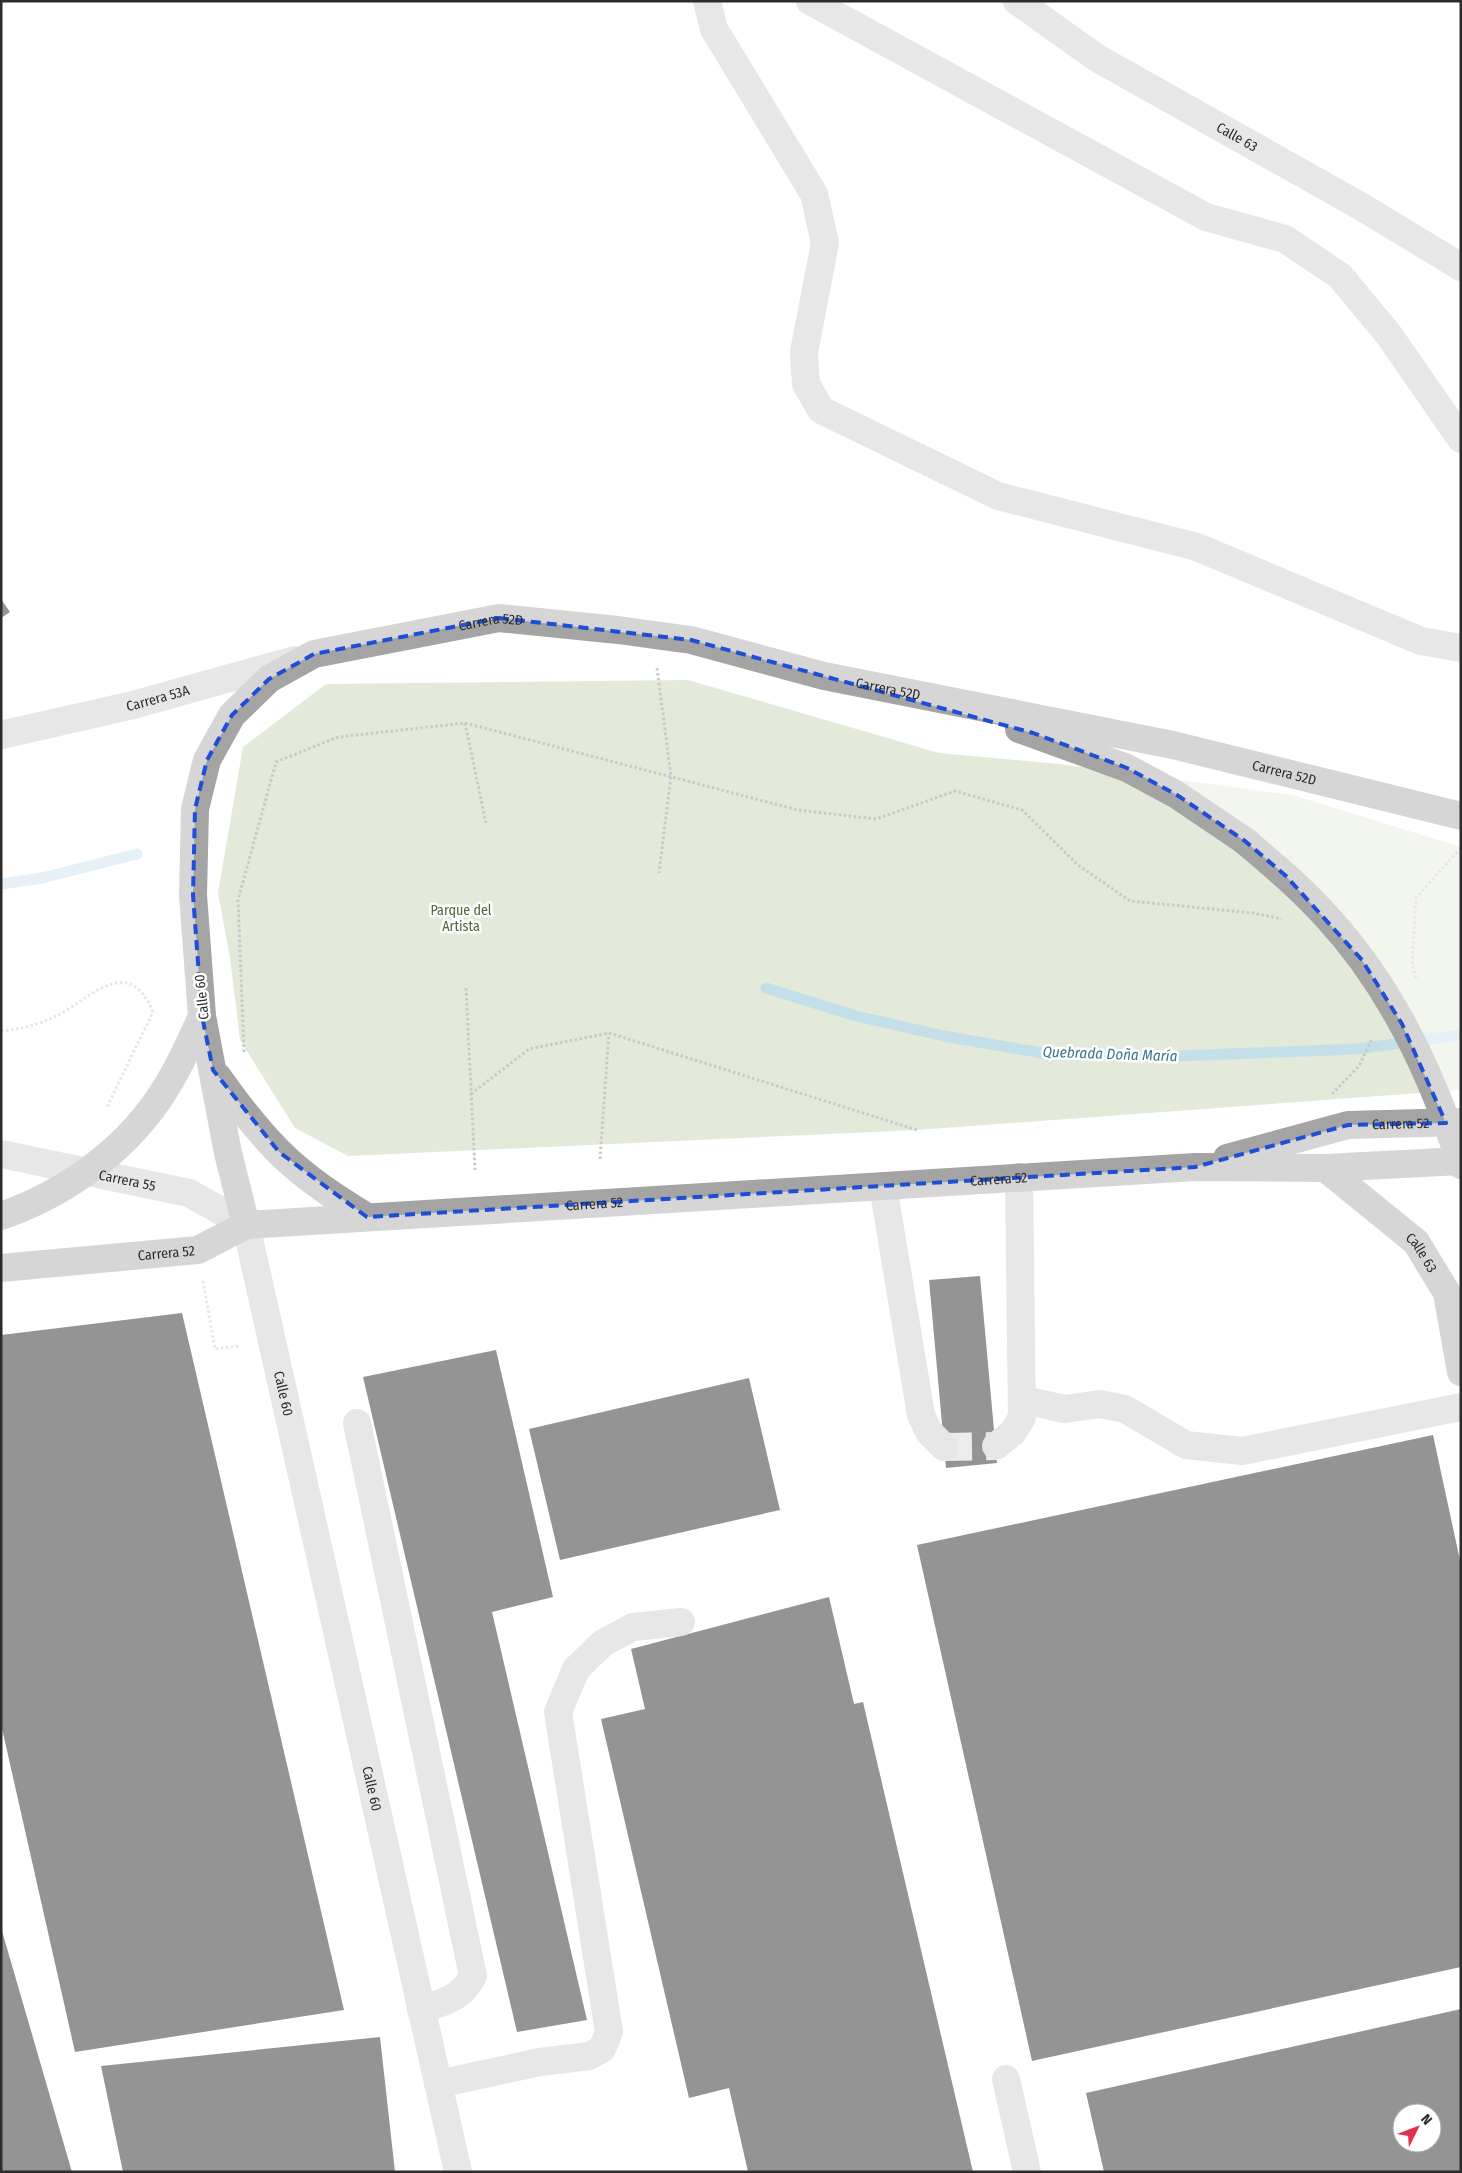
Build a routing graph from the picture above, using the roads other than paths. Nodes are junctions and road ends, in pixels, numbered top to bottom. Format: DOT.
graph roads {
  1 [pos="707,1"];
  2 [pos="810,1"];
  3 [pos="1018,1"];
  4 [pos="1461,267"];
  5 [pos="1461,440"];
  6 [pos="1461,648"];
  7 [pos="314,654"];
  8 [pos="824,676"];
  9 [pos="1,735"];
  10 [pos="1461,816"];
  11 [pos="202,1016"];
  12 [pos="213,1070"];
  13 [pos="1461,1122"];
  14 [pos="1,1154"];
  15 [pos="1461,1161"];
  16 [pos="1461,1165"];
  17 [pos="1195,1167"];
  18 [pos="1325,1168"];
  19 [pos="86,1172"];
  20 [pos="1019,1178"];
  21 [pos="883,1186"];
  22 [pos="1,1216"];
  23 [pos="367,1217"];
  24 [pos="246,1225"];
  25 [pos="1,1268"];
  26 [pos="1454,1299"];
  27 [pos="1461,1372"];
  28 [pos="1023,1400"];
  29 [pos="1461,1407"];
  30 [pos="357,1424"];
  31 [pos="996,1446"];
  32 [pos="944,1447"];
  33 [pos="681,1622"];
  34 [pos="421,2010"];
  35 [pos="1006,2079"];
  36 [pos="438,2084"];
  37 [pos="458,2172"];
  38 [pos="1027,2172"];
  1 -- 6 [label="street"];
  2 -- 5 [label="street"];
  3 -- 4 [label="street, Calle 63"];
  7 -- 8 [label="main road, Carrera 52D"];
  7 -- 9 [label="street, Carrera 53A"];
  7 -- 11 [label="main road, Calle 60"];
  8 -- 10 [label="main road, Carrera 52D"];
  8 -- 16 [label="main road, bridge"];
  11 -- 12 [label="main road, Calle 60"];
  11 -- 19 [label="main road"];
  12 -- 23 [label="main road"];
  12 -- 24 [label="main road, Calle 60"];
  13 -- 17 [label="main road, Carrera 52"];
  14 -- 19 [label="street, Carrera 55"];
  15 -- 18 [label="main road, Carrera 52"];
  17 -- 18 [label="main road, Carrera 52"];
  17 -- 20 [label="main road, Carrera 52"];
  18 -- 26 [label="main road, Calle 63"];
  19 -- 22 [label="main road"];
  19 -- 24 [label="street, Carrera 55"];
  20 -- 21 [label="main road, Carrera 52"];
  20 -- 28 [label="street"];
  21 -- 23 [label="main road, Carrera 52"];
  21 -- 32 [label="street"];
  23 -- 24 [label="main road, Carrera 52"];
  24 -- 25 [label="main road, Carrera 52"];
  24 -- 34 [label="street, Calle 60"];
  26 -- 27 [label="main road, Calle 63"];
  28 -- 29 [label="street"];
  28 -- 31 [label="street"];
  30 -- 34 [label="street"];
  33 -- 36 [label="street"];
  34 -- 36 [label="street, Calle 60"];
  35 -- 38 [label="street"];
  36 -- 37 [label="street, Calle 60"];
}
